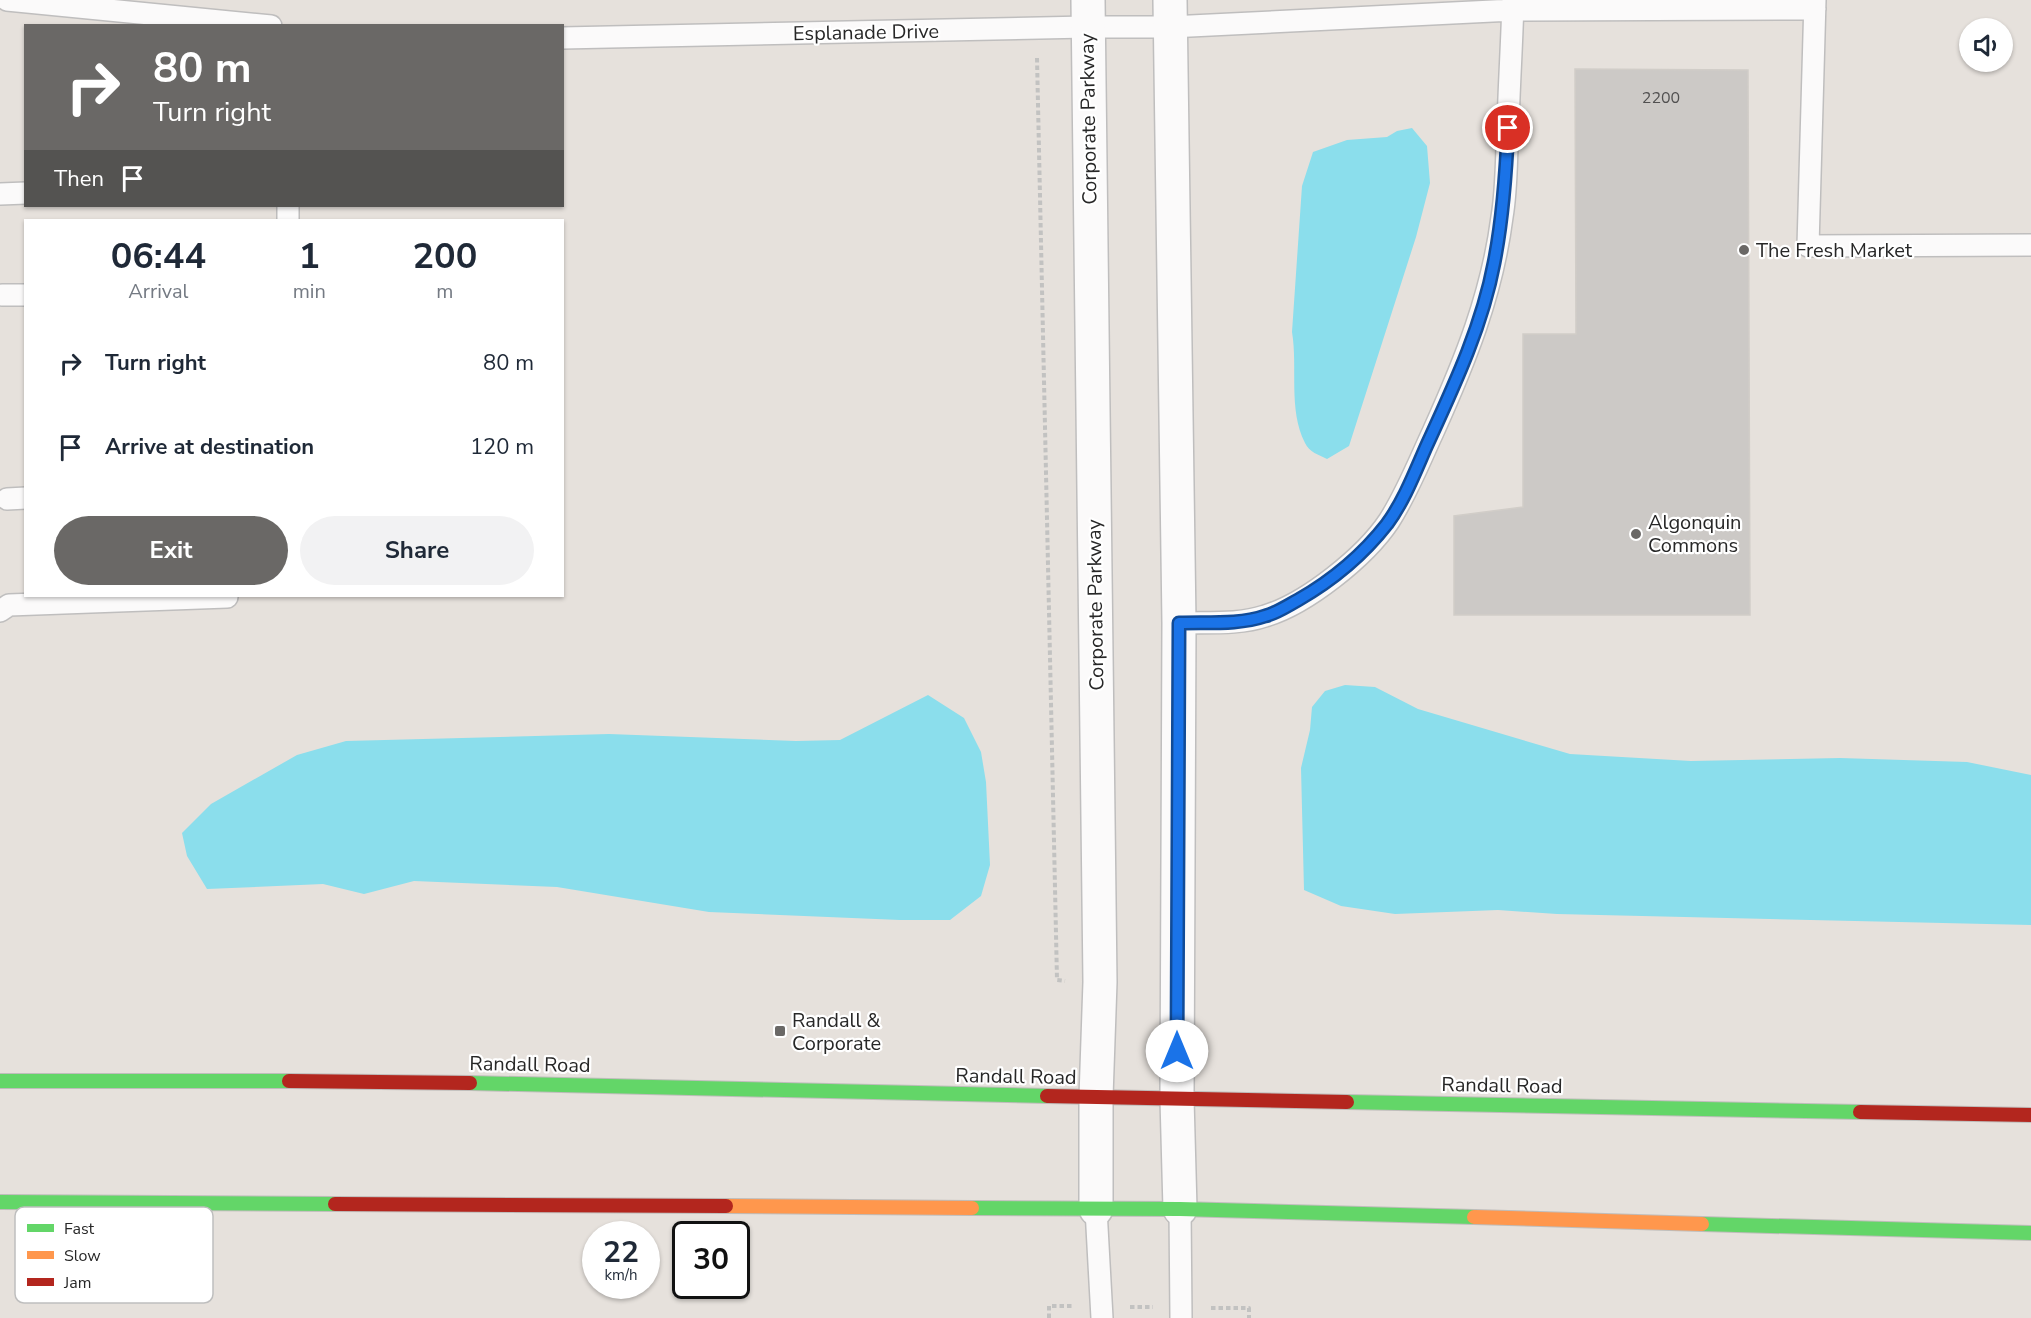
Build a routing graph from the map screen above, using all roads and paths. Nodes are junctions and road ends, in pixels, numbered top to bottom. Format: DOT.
graph roads {
  1 [pos="7,0"];
  2 [pos="1513,5"];
  3 [pos="1815,5"];
  4 [pos="149,7"];
  5 [pos="1087,13"];
  6 [pos="1170,13"];
  7 [pos="258,24"];
  8 [pos="1036,28"];
  9 [pos="564,38"];
  10 [pos="24,193"];
  11 [pos="0,194"];
  12 [pos="2031,245"];
  13 [pos="2,295"];
  14 [pos="24,295"];
  15 [pos="227,597"];
  16 [pos="0,611"];
  17 [pos="1179,623"];
  18 [pos="1057,980"];
  19 [pos="0,1081"];
  20 [pos="1096,1097"];
  21 [pos="1177,1099"];
  22 [pos="2031,1115"];
  23 [pos="0,1202"];
  24 [pos="1096,1209"];
  25 [pos="1180,1209"];
  26 [pos="2031,1233"];
  27 [pos="1049,1306"];
  28 [pos="1249,1308"];
  29 [pos="1049,1318"];
  30 [pos="1102,1318"];
  31 [pos="1181,1318"];
  32 [pos="1249,1318"];
  1 -- 4 [label="lane"];
  2 -- 3 [label="lane, Esplanade Drive"];
  2 -- 6 [label="lane, Esplanade Drive"];
  2 -- 17 [label="lane"];
  3 -- 12 [label="lane"];
  4 -- 7 [label="lane"];
  5 -- 6 [label="lane, Esplanade Drive"];
  5 -- 8 [label="lane, Esplanade Drive"];
  5 -- 20 [label="street, Corporate Parkway"];
  6 -- 17 [label="street"];
  8 -- 9 [label="lane, Esplanade Drive"];
  8 -- 18 [label="path"];
  10 -- 11 [label="lane"];
  13 -- 14 [label="lane"];
  15 -- 16 [label="lane"];
  17 -- 21 [label="street"];
  19 -- 20 [label="main road, Randall Road"];
  20 -- 21 [label="main road, Randall Road"];
  20 -- 24 [label="street, Corporate Parkway"];
  21 -- 22 [label="main road, Randall Road"];
  21 -- 25 [label="street"];
  23 -- 24 [label="main road"];
  24 -- 25 [label="main road"];
  24 -- 30 [label="lane"];
  25 -- 26 [label="main road"];
  25 -- 31 [label="lane"];
  27 -- 29 [label="path"];
  28 -- 32 [label="path"];
}
